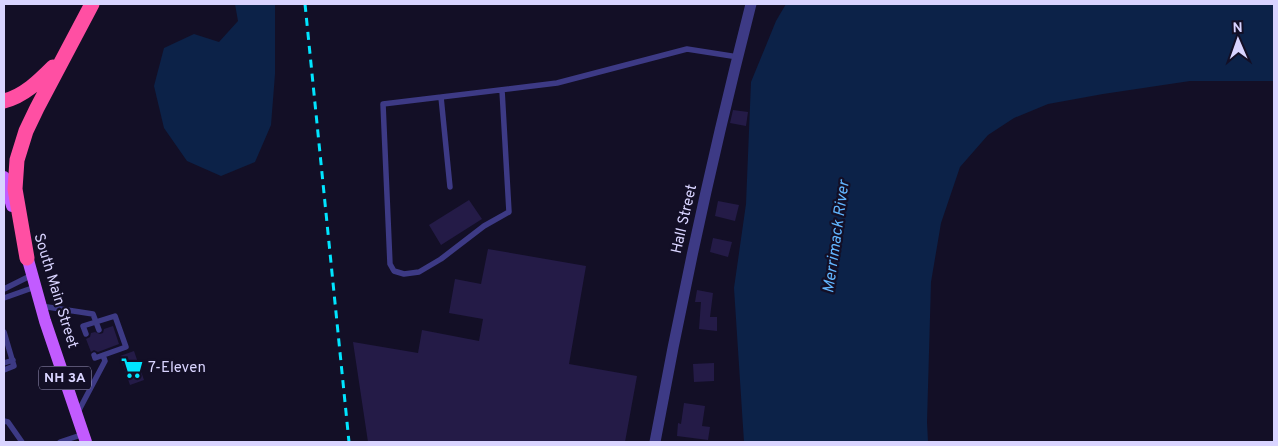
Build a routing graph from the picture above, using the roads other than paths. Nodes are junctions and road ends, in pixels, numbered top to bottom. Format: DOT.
graph roads {
  1 [pos="92,4"];
  2 [pos="751,4"];
  3 [pos="67,50"];
  4 [pos="738,57"];
  5 [pos="502,90"];
  6 [pos="441,97"];
  7 [pos="4,101"];
  8 [pos="4,177"];
  9 [pos="450,187"];
  10 [pos="27,258"];
  11 [pos="33,281"];
  12 [pos="4,289"];
  13 [pos="4,298"];
  14 [pos="41,306"];
  15 [pos="96,322"];
  16 [pos="99,330"];
  17 [pos="4,332"];
  18 [pos="86,334"];
  19 [pos="105,354"];
  20 [pos="94,355"];
  21 [pos="4,363"];
  22 [pos="14,363"];
  23 [pos="4,370"];
  24 [pos="77,414"];
  25 [pos="4,421"];
  26 [pos="85,438"];
  27 [pos="22,442"];
  28 [pos="60,442"];
  29 [pos="655,442"];
  1 -- 3 [label="highway"];
  2 -- 4 [label="street, Hall Street"];
  3 -- 7 [label="highway"];
  3 -- 10 [label="highway"];
  4 -- 5 [label="lane"];
  4 -- 29 [label="street, Hall Street"];
  5 -- 6 [label="lane"];
  5 -- 6 [label="lane"];
  6 -- 9 [label="lane"];
  8 -- 10 [label="main road, South Main Street / NH 3A"];
  10 -- 11 [label="main road, South Main Street / NH 3A"];
  11 -- 12 [label="lane"];
  11 -- 13 [label="lane"];
  11 -- 14 [label="main road, South Main Street / NH 3A"];
  14 -- 15 [label="lane"];
  14 -- 24 [label="main road, South Main Street / NH 3A"];
  15 -- 16 [label="lane"];
  15 -- 18 [label="lane"];
  15 -- 19 [label="lane"];
  17 -- 22 [label="lane"];
  19 -- 20 [label="lane"];
  19 -- 24 [label="lane"];
  21 -- 22 [label="lane"];
  22 -- 23 [label="lane"];
  24 -- 26 [label="main road, South Main Street / NH 3A"];
  25 -- 27 [label="lane"];
  26 -- 28 [label="lane"];
}
